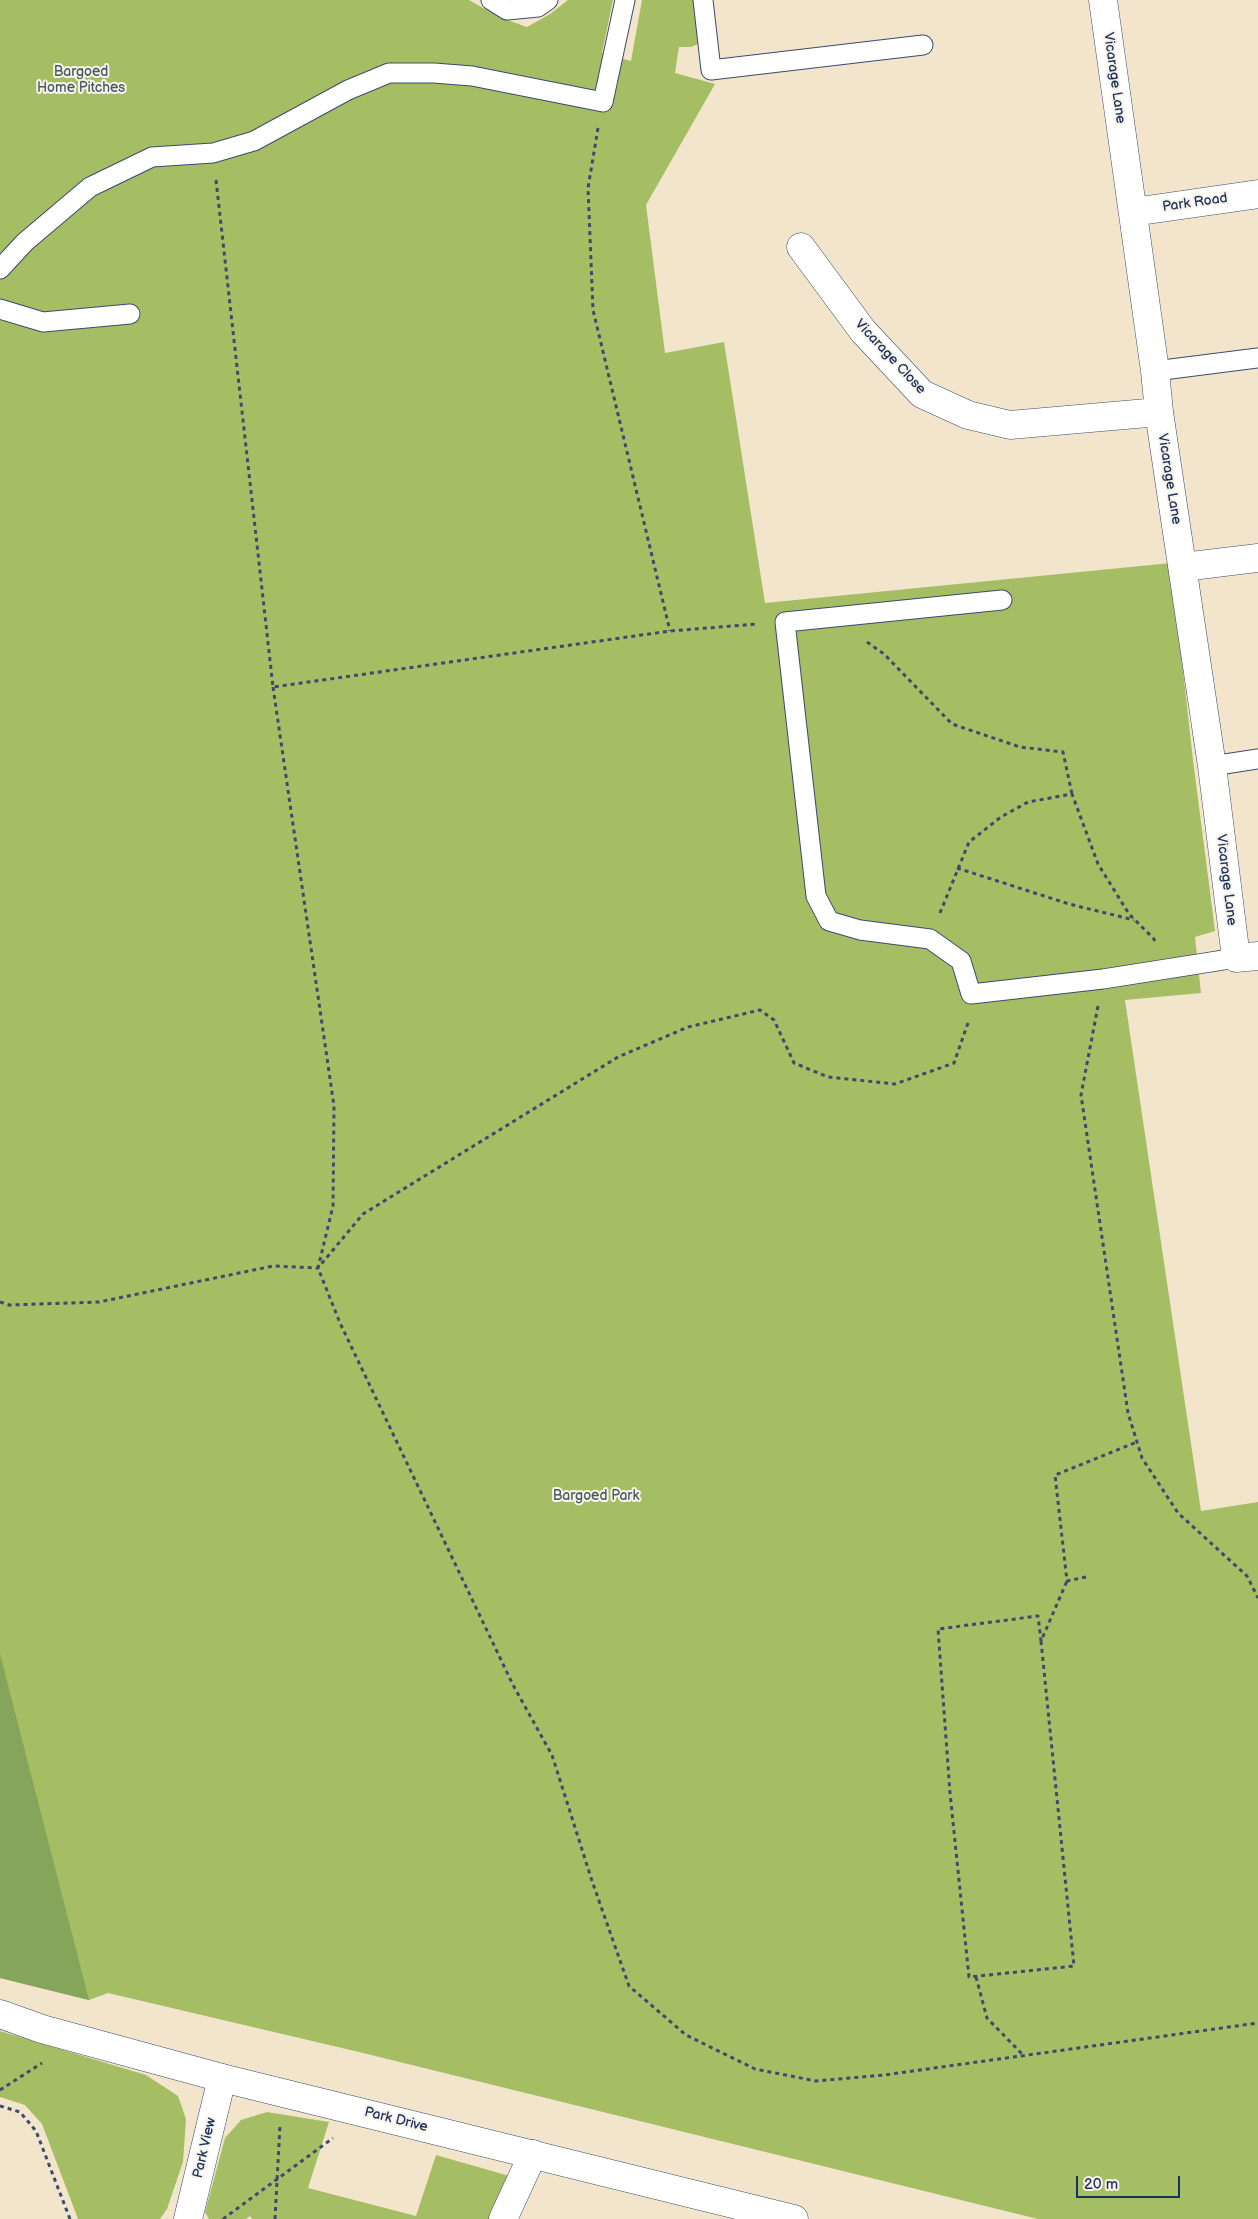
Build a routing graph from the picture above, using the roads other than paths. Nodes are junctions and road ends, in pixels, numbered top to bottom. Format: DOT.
graph roads {
  1 [pos="491,0"];
  2 [pos="548,0"];
  3 [pos="625,0"];
  4 [pos="703,0"];
  5 [pos="1103,0"];
  6 [pos="922,45"];
  7 [pos="1258,194"];
  8 [pos="1133,212"];
  9 [pos="802,247"];
  10 [pos="0,269"];
  11 [pos="0,309"];
  12 [pos="130,314"];
  13 [pos="1258,358"];
  14 [pos="1155,371"];
  15 [pos="1159,412"];
  16 [pos="1258,558"];
  17 [pos="1183,568"];
  18 [pos="1002,600"];
  19 [pos="1258,759"];
  20 [pos="1212,766"];
  21 [pos="1247,957"];
  22 [pos="0,2014"];
  23 [pos="222,2078"];
  24 [pos="533,2154"];
  25 [pos="188,2219"];
  26 [pos="503,2219"];
  27 [pos="794,2219"];
  1 -- 2 [label="lane"];
  3 -- 10 [label="lane"];
  4 -- 6 [label="lane"];
  5 -- 8 [label="street, Vicarage Lane"];
  7 -- 8 [label="street, Park Road"];
  8 -- 14 [label="street, Vicarage Lane"];
  9 -- 15 [label="street, Vicarage Close"];
  11 -- 12 [label="lane"];
  13 -- 14 [label="lane"];
  14 -- 15 [label="street, Vicarage Lane"];
  15 -- 17 [label="street, Vicarage Lane"];
  16 -- 17 [label="street"];
  17 -- 20 [label="street, Vicarage Lane"];
  18 -- 21 [label="lane"];
  19 -- 20 [label="lane"];
  20 -- 21 [label="street, Vicarage Lane"];
  22 -- 23 [label="street, Park Drive"];
  23 -- 24 [label="street, Park Drive"];
  23 -- 25 [label="street, Park View"];
  24 -- 26 [label="street"];
  24 -- 27 [label="street, Park Drive"];
}
